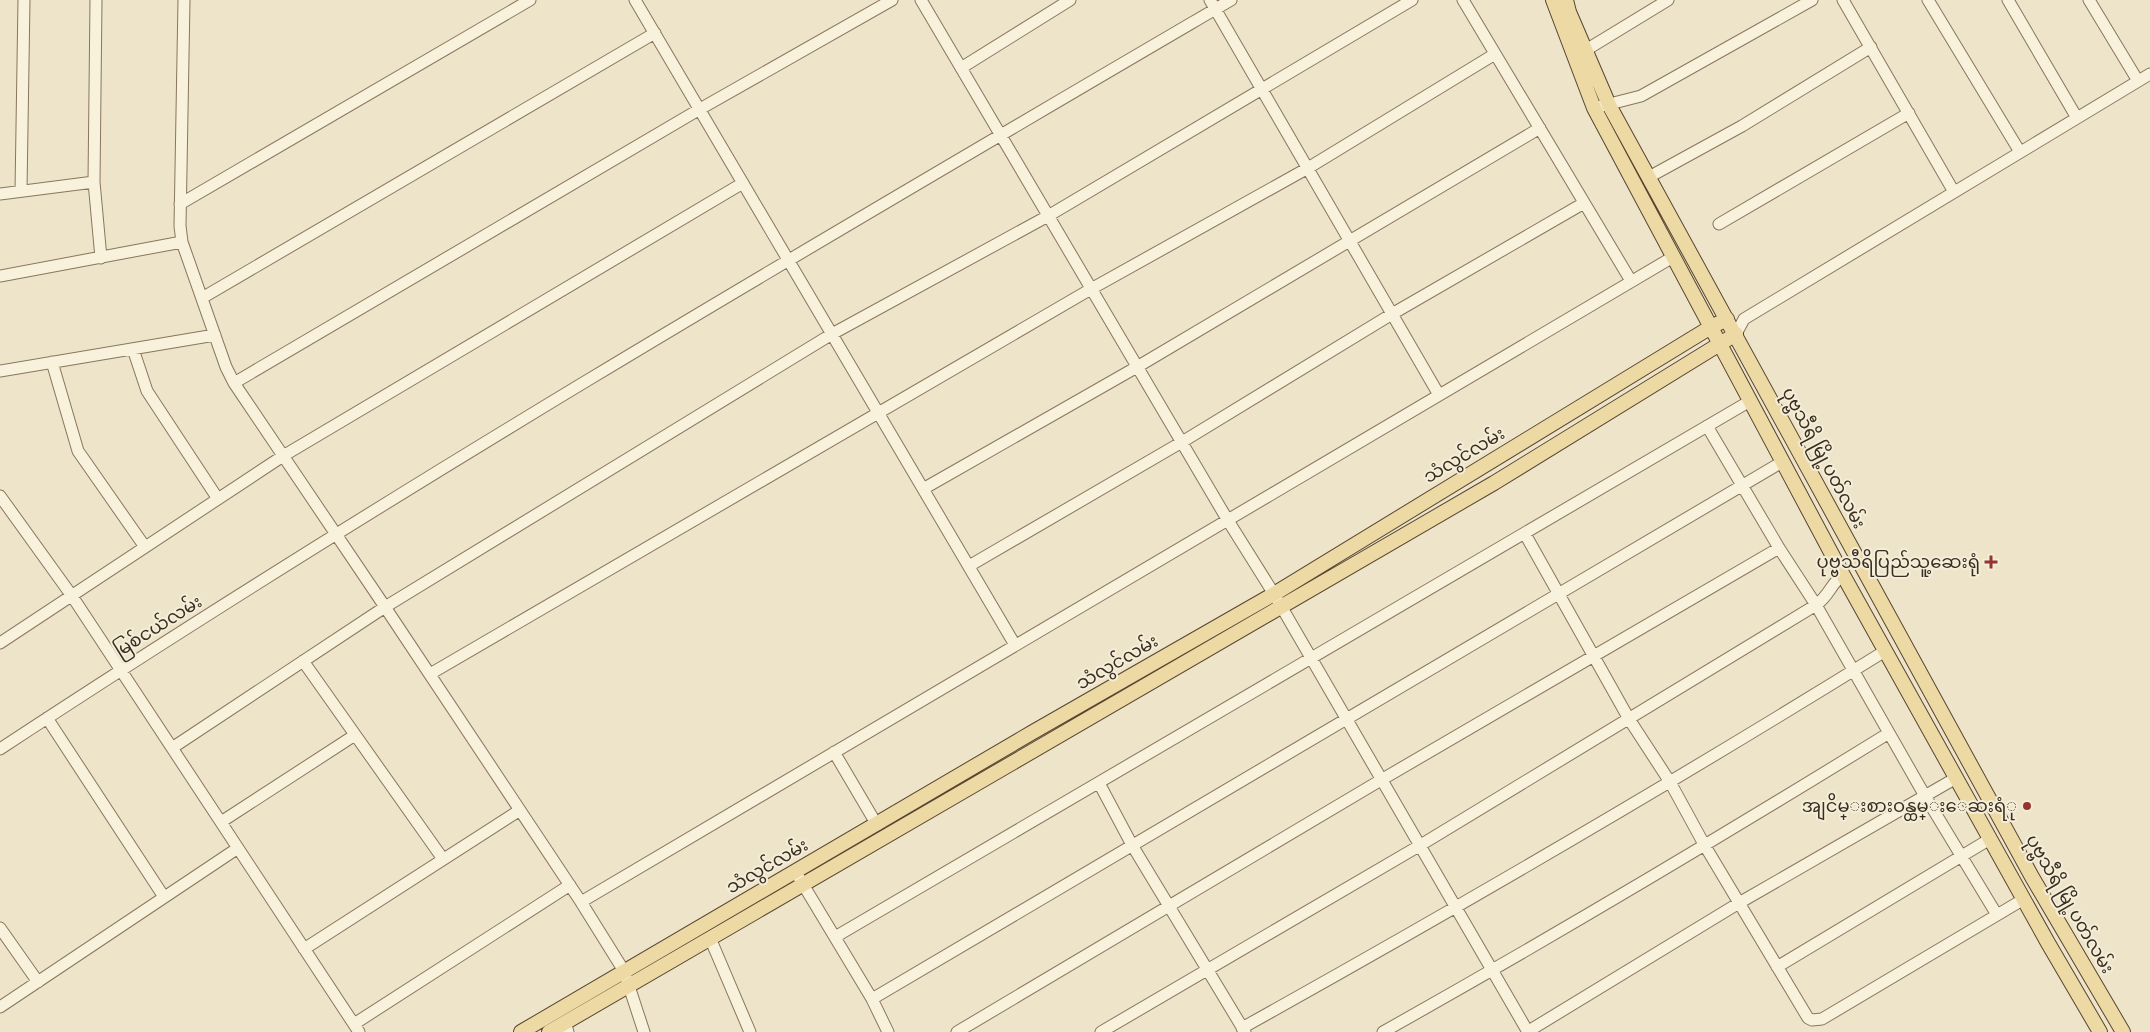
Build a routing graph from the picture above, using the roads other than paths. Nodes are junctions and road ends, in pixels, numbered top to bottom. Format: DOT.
graph roads {
  1 [pos="24,0"];
  2 [pos="96,0"];
  3 [pos="184,0"];
  4 [pos="530,0"];
  5 [pos="635,0"];
  6 [pos="892,0"];
  7 [pos="921,0"];
  8 [pos="1070,0"];
  9 [pos="1230,0"];
  10 [pos="1412,0"];
  11 [pos="1463,0"];
  12 [pos="1553,0"];
  13 [pos="1566,0"];
  14 [pos="1668,0"];
  15 [pos="1812,0"];
  16 [pos="1843,0"];
  17 [pos="1928,0"];
  18 [pos="2008,0"];
  19 [pos="2090,1"];
  20 [pos="1213,4"];
  21 [pos="655,33"];
  22 [pos="1871,47"];
  23 [pos="1586,50"];
  24 [pos="1495,54"];
  25 [pos="961,68"];
  26 [pos="2150,74"];
  27 [pos="2138,81"];
  28 [pos="1262,90"];
  29 [pos="1609,105"];
  30 [pos="1594,108"];
  31 [pos="700,109"];
  32 [pos="1909,113"];
  33 [pos="2077,118"];
  34 [pos="1540,128"];
  35 [pos="1000,134"];
  36 [pos="2020,152"];
  37 [pos="1308,168"];
  38 [pos="1649,177"];
  39 [pos="94,182"];
  40 [pos="743,184"];
  41 [pos="21,191"];
  42 [pos="1954,192"];
  43 [pos="0,194"];
  44 [pos="180,204"];
  45 [pos="1584,204"];
  46 [pos="1048,216"];
  47 [pos="1719,224"];
  48 [pos="1350,240"];
  49 [pos="182,242"];
  50 [pos="1673,257"];
  51 [pos="101,258"];
  52 [pos="788,260"];
  53 [pos="0,276"];
  54 [pos="1631,282"];
  55 [pos="1091,289"];
  56 [pos="202,298"];
  57 [pos="1392,314"];
  58 [pos="1727,319"];
  59 [pos="1744,320"];
  60 [pos="1710,327"];
  61 [pos="832,334"];
  62 [pos="1736,334"];
  63 [pos="215,335"];
  64 [pos="1719,344"];
  65 [pos="132,349"];
  66 [pos="52,362"];
  67 [pos="1137,366"];
  68 [pos="0,371"];
  69 [pos="234,383"];
  70 [pos="1439,395"];
  71 [pos="1750,401"];
  72 [pos="878,412"];
  73 [pos="1707,426"];
  74 [pos="1182,442"];
  75 [pos="283,456"];
  76 [pos="1782,462"];
  77 [pos="1742,485"];
  78 [pos="923,489"];
  79 [pos="0,496"];
  80 [pos="218,499"];
  81 [pos="1227,519"];
  82 [pos="336,534"];
  83 [pos="1525,534"];
  84 [pos="145,547"];
  85 [pos="1779,548"];
  86 [pos="969,566"];
  87 [pos="1843,575"];
  88 [pos="1274,594"];
  89 [pos="1558,594"];
  90 [pos="72,596"];
  91 [pos="1816,605"];
  92 [pos="385,606"];
  93 [pos="1281,608"];
  94 [pos="0,643"];
  95 [pos="1015,645"];
  96 [pos="1885,651"];
  97 [pos="1593,656"];
  98 [pos="1310,659"];
  99 [pos="303,661"];
  100 [pos="120,670"];
  101 [pos="1854,671"];
  102 [pos="430,674"];
  103 [pos="47,718"];
  104 [pos="1345,719"];
  105 [pos="1629,719"];
  106 [pos="1889,733"];
  107 [pos="355,735"];
  108 [pos="172,748"];
  109 [pos="0,749"];
  110 [pos="834,752"];
  111 [pos="1956,778"];
  112 [pos="1381,780"];
  113 [pos="1099,782"];
  114 [pos="1670,782"];
  115 [pos="1925,796"];
  116 [pos="520,810"];
  117 [pos="221,822"];
  118 [pos="877,825"];
  119 [pos="1990,838"];
  120 [pos="1132,845"];
  121 [pos="1420,846"];
  122 [pos="1705,846"];
  123 [pos="238,848"];
  124 [pos="1961,856"];
  125 [pos="443,860"];
  126 [pos="795,871"];
  127 [pos="803,884"];
  128 [pos="570,885"];
  129 [pos="164,897"];
  130 [pos="2024,899"];
  131 [pos="581,902"];
  132 [pos="1739,903"];
  133 [pos="1169,906"];
  134 [pos="1456,909"];
  135 [pos="1997,915"];
  136 [pos="0,928"];
  137 [pos="835,937"];
  138 [pos="710,938"];
  139 [pos="304,949"];
  140 [pos="1777,967"];
  141 [pos="1207,970"];
  142 [pos="624,971"];
  143 [pos="1492,971"];
  144 [pos="38,982"];
  145 [pos="628,985"];
  146 [pos="872,1000"];
  147 [pos="0,1007"];
  148 [pos="567,1027"];
  149 [pos="357,1028"];
  150 [pos="1243,1030"];
  151 [pos="521,1032"];
  152 [pos="549,1032"];
  153 [pos="644,1032"];
  154 [pos="750,1032"];
  155 [pos="888,1032"];
  156 [pos="957,1032"];
  157 [pos="1101,1032"];
  158 [pos="1383,1032"];
  159 [pos="1528,1032"];
  160 [pos="2100,1032"];
  161 [pos="2123,1032"];
  1 -- 41 [label="street"];
  2 -- 39 [label="street"];
  3 -- 44 [label="street"];
  4 -- 44 [label="street"];
  5 -- 21 [label="street"];
  6 -- 31 [label="street"];
  7 -- 25 [label="street"];
  8 -- 25 [label="street"];
  9 -- 20 [label="street, မြစ်ငယ်လမ်း"];
  10 -- 28 [label="street"];
  11 -- 24 [label="street"];
  12 -- 30 [label="main road, ပုဗ္ဗသီရိ မြို့ပတ်လမ်း"];
  13 -- 23 [label="main road, ပုဗ္ဗသီရိ မြို့ပတ်လမ်း"];
  14 -- 23 [label="street"];
  15 -- 29 [label="street"];
  16 -- 22 [label="street"];
  17 -- 36 [label="street"];
  18 -- 33 [label="street"];
  19 -- 27 [label="street"];
  20 -- 28 [label="street"];
  20 -- 35 [label="street, မြစ်ငယ်လမ်း"];
  21 -- 31 [label="street"];
  21 -- 56 [label="street"];
  22 -- 32 [label="street"];
  22 -- 38 [label="street"];
  23 -- 29 [label="main road, ပုဗ္ဗသီရိ မြို့ပတ်လမ်း"];
  24 -- 34 [label="street"];
  24 -- 37 [label="street"];
  25 -- 35 [label="street"];
  26 -- 27 [label="street"];
  27 -- 33 [label="street"];
  28 -- 37 [label="street"];
  28 -- 46 [label="street"];
  29 -- 30 [label="street"];
  29 -- 38 [label="main road, ပုဗ္ဗသီရိ မြို့ပတ်လမ်း"];
  30 -- 50 [label="main road, ပုဗ္ဗသီရိ မြို့ပတ်လမ်း"];
  31 -- 40 [label="street"];
  31 -- 69 [label="street"];
  32 -- 42 [label="street"];
  32 -- 47 [label="street"];
  33 -- 36 [label="street"];
  34 -- 45 [label="street"];
  34 -- 48 [label="street"];
  35 -- 46 [label="street"];
  35 -- 52 [label="street, မြစ်ငယ်လမ်း"];
  36 -- 42 [label="street"];
  37 -- 48 [label="street"];
  37 -- 55 [label="street"];
  38 -- 58 [label="main road, ပုဗ္ဗသီရိ မြို့ပတ်လမ်း"];
  39 -- 41 [label="street"];
  39 -- 51 [label="street"];
  40 -- 52 [label="street"];
  40 -- 75 [label="street"];
  41 -- 43 [label="street"];
  42 -- 59 [label="street"];
  44 -- 49 [label="street"];
  45 -- 54 [label="street"];
  45 -- 57 [label="street"];
  46 -- 55 [label="street"];
  46 -- 61 [label="street"];
  48 -- 57 [label="street"];
  48 -- 67 [label="street"];
  49 -- 51 [label="street"];
  49 -- 56 [label="street"];
  50 -- 54 [label="street"];
  50 -- 60 [label="main road, ပုဗ္ဗသီရိ မြို့ပတ်လမ်း"];
  51 -- 53 [label="street"];
  52 -- 61 [label="street"];
  52 -- 82 [label="street, မြစ်ငယ်လမ်း"];
  54 -- 70 [label="street"];
  55 -- 67 [label="street"];
  55 -- 72 [label="street"];
  56 -- 63 [label="street"];
  57 -- 70 [label="street"];
  57 -- 74 [label="street"];
  58 -- 59 [label="street"];
  58 -- 60 [label="main road, သံလွင်လမ်း"];
  58 -- 62 [label="main road, ပုဗ္ဗသီရိ မြို့ပတ်လမ်း"];
  59 -- 62 [label="street"];
  60 -- 64 [label="main road, ပုဗ္ဗသီရိ မြို့ပတ်လမ်း"];
  60 -- 88 [label="main road, သံလွင်လမ်း"];
  61 -- 72 [label="street"];
  61 -- 92 [label="street"];
  62 -- 64 [label="main road, သံလွင်လမ်း"];
  62 -- 161 [label="main road, ပုဗ္ဗသီရိ မြို့ပတ်လမ်း"];
  63 -- 65 [label="street"];
  63 -- 69 [label="street"];
  64 -- 71 [label="main road, ပုဗ္ဗသီရိ မြို့ပတ်လမ်း"];
  64 -- 93 [label="main road, သံလွင်လမ်း"];
  65 -- 66 [label="street"];
  65 -- 80 [label="street"];
  66 -- 68 [label="street"];
  66 -- 84 [label="street"];
  67 -- 74 [label="street"];
  67 -- 78 [label="street"];
  69 -- 75 [label="street"];
  70 -- 81 [label="street"];
  71 -- 73 [label="street"];
  71 -- 76 [label="main road, ပုဗ္ဗသီရိ မြို့ပတ်လမ်း"];
  72 -- 78 [label="street"];
  72 -- 102 [label="street"];
  73 -- 77 [label="street"];
  73 -- 83 [label="street"];
  74 -- 81 [label="street"];
  74 -- 86 [label="street"];
  75 -- 80 [label="street"];
  75 -- 82 [label="street"];
  76 -- 77 [label="street"];
  76 -- 87 [label="main road, ပုဗ္ဗသီရိ မြို့ပတ်လမ်း"];
  77 -- 85 [label="street"];
  77 -- 89 [label="street"];
  78 -- 86 [label="street"];
  79 -- 90 [label="street"];
  80 -- 84 [label="street"];
  81 -- 88 [label="street"];
  81 -- 95 [label="street"];
  82 -- 92 [label="street"];
  82 -- 100 [label="street, မြစ်ငယ်လမ်း"];
  83 -- 89 [label="street"];
  83 -- 98 [label="street"];
  84 -- 90 [label="street"];
  85 -- 91 [label="street"];
  85 -- 97 [label="street"];
  86 -- 95 [label="street"];
  87 -- 91 [label="street"];
  87 -- 96 [label="main road, ပုဗ္ဗသီရိ မြို့ပတ်လမ်း"];
  88 -- 93 [label="street"];
  88 -- 118 [label="main road, သံလွင်လမ်း"];
  89 -- 97 [label="street"];
  89 -- 104 [label="street"];
  90 -- 94 [label="street"];
  90 -- 100 [label="street"];
  91 -- 101 [label="street"];
  91 -- 105 [label="street"];
  92 -- 99 [label="street"];
  92 -- 102 [label="street"];
  93 -- 98 [label="street"];
  93 -- 127 [label="main road, သံလွင်လမ်း"];
  95 -- 110 [label="street"];
  96 -- 101 [label="street"];
  96 -- 111 [label="main road, ပုဗ္ဗသီရိ မြို့ပတ်လမ်း"];
  97 -- 105 [label="street"];
  97 -- 112 [label="street"];
  98 -- 104 [label="street"];
  98 -- 113 [label="street"];
  99 -- 107 [label="street"];
  99 -- 108 [label="street"];
  100 -- 103 [label="street, မြစ်ငယ်လမ်း"];
  100 -- 108 [label="street"];
  101 -- 106 [label="street"];
  101 -- 114 [label="street"];
  102 -- 116 [label="street"];
  103 -- 109 [label="street, မြစ်ငယ်လမ်း"];
  103 -- 129 [label="street"];
  104 -- 112 [label="street"];
  104 -- 120 [label="street"];
  105 -- 114 [label="street"];
  105 -- 121 [label="street"];
  106 -- 115 [label="street"];
  106 -- 122 [label="street"];
  107 -- 117 [label="street"];
  107 -- 125 [label="street"];
  108 -- 117 [label="street"];
  110 -- 118 [label="street"];
  110 -- 131 [label="street"];
  111 -- 115 [label="street"];
  111 -- 119 [label="main road, ပုဗ္ဗသီရိ မြို့ပတ်လမ်း"];
  112 -- 121 [label="street"];
  112 -- 133 [label="street"];
  113 -- 120 [label="street"];
  113 -- 137 [label="street"];
  114 -- 122 [label="street"];
  114 -- 134 [label="street"];
  115 -- 124 [label="street"];
  115 -- 132 [label="street"];
  116 -- 125 [label="street"];
  116 -- 128 [label="street"];
  117 -- 123 [label="street"];
  118 -- 126 [label="main road, သံလွင်လမ်း"];
  119 -- 124 [label="street"];
  119 -- 130 [label="main road, ပုဗ္ဗသီရိ မြို့ပတ်လမ်း"];
  120 -- 133 [label="street"];
  120 -- 146 [label="street"];
  121 -- 134 [label="street"];
  121 -- 141 [label="street"];
  122 -- 132 [label="street"];
  122 -- 143 [label="street"];
  123 -- 129 [label="street"];
  123 -- 139 [label="street"];
  124 -- 135 [label="street"];
  124 -- 140 [label="street"];
  125 -- 139 [label="street"];
  126 -- 127 [label="street"];
  126 -- 142 [label="main road, သံလွင်လမ်း"];
  127 -- 137 [label="street"];
  127 -- 138 [label="main road, သံလွင်လမ်း"];
  128 -- 131 [label="street"];
  128 -- 149 [label="street"];
  129 -- 144 [label="street"];
  130 -- 135 [label="street"];
  130 -- 160 [label="main road, ပုဗ္ဗသီရိ မြို့ပတ်လမ်း"];
  131 -- 142 [label="street"];
  132 -- 140 [label="street"];
  132 -- 159 [label="street"];
  133 -- 141 [label="street"];
  133 -- 156 [label="street"];
  134 -- 143 [label="street"];
  134 -- 150 [label="street"];
  135 -- 140 [label="street"];
  136 -- 144 [label="street"];
  137 -- 146 [label="street"];
  138 -- 145 [label="main road, သံလွင်လမ်း"];
  138 -- 154 [label="street"];
  139 -- 149 [label="street"];
  141 -- 150 [label="street"];
  141 -- 157 [label="street"];
  142 -- 145 [label="street"];
  142 -- 151 [label="main road, သံလွင်လမ်း"];
  143 -- 158 [label="street"];
  143 -- 159 [label="street"];
  144 -- 147 [label="street"];
  145 -- 148 [label="main road, သံလွင်လမ်း"];
  145 -- 153 [label="street"];
  146 -- 155 [label="street"];
  148 -- 152 [label="main road, သံလွင်လမ်း"];
}
